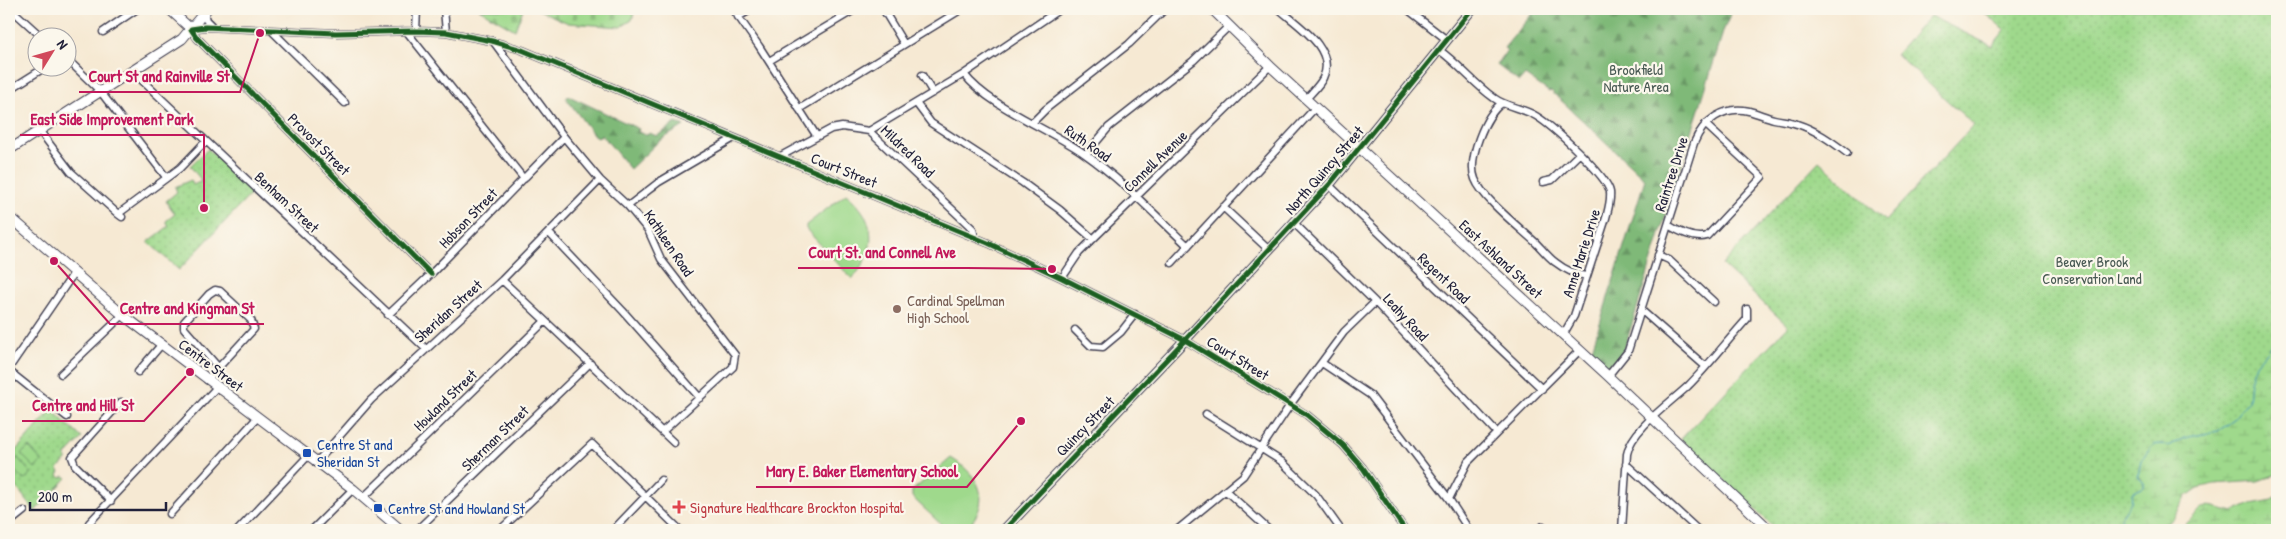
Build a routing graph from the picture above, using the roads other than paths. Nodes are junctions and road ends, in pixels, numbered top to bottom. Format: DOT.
graph roads {
  1 [pos="11,9"];
  2 [pos="137,9"];
  3 [pos="169,9"];
  4 [pos="417,9"];
  5 [pos="444,9"];
  6 [pos="733,9"];
  7 [pos="752,9"];
  8 [pos="856,9"];
  9 [pos="883,9"];
  10 [pos="962,9"];
  11 [pos="1060,9"];
  12 [pos="1165,9"];
  13 [pos="1212,9"];
  14 [pos="1279,9"];
  15 [pos="1407,9"];
  16 [pos="1472,9"];
  17 [pos="206,11"];
  18 [pos="738,17"];
  19 [pos="1229,26"];
  20 [pos="213,27"];
  21 [pos="31,28"];
  22 [pos="191,29"];
  23 [pos="272,31"];
  24 [pos="416,31"];
  25 [pos="103,32"];
  26 [pos="407,32"];
  27 [pos="446,32"];
  28 [pos="1447,40"];
  29 [pos="492,41"];
  30 [pos="904,44"];
  31 [pos="1440,50"];
  32 [pos="769,61"];
  33 [pos="1270,66"];
  34 [pos="78,70"];
  35 [pos="132,71"];
  36 [pos="964,74"];
  37 [pos="922,75"];
  38 [pos="28,78"];
  39 [pos="9,90"];
  40 [pos="100,91"];
  41 [pos="933,93"];
  42 [pos="1306,99"];
  43 [pos="345,103"];
  44 [pos="916,103"];
  45 [pos="1502,103"];
  46 [pos="1315,108"];
  47 [pos="799,109"];
  48 [pos="1033,122"];
  49 [pos="1705,124"];
  50 [pos="40,130"];
  51 [pos="869,131"];
  52 [pos="816,135"];
  53 [pos="564,137"];
  54 [pos="734,138"];
  55 [pos="205,142"];
  56 [pos="1360,148"];
  57 [pos="9,150"];
  58 [pos="1847,153"];
  59 [pos="1086,154"];
  60 [pos="1579,154"];
  61 [pos="779,157"];
  62 [pos="166,177"];
  63 [pos="524,179"];
  64 [pos="600,180"];
  65 [pos="1543,182"];
  66 [pos="1329,185"];
  67 [pos="1136,197"];
  68 [pos="628,206"];
  69 [pos="1223,208"];
  70 [pos="9,216"];
  71 [pos="1294,223"];
  72 [pos="1668,225"];
  73 [pos="549,233"];
  74 [pos="975,238"];
  75 [pos="1093,239"];
  76 [pos="1188,246"];
  77 [pos="1269,250"];
  78 [pos="1658,256"];
  79 [pos="1172,263"];
  80 [pos="74,273"];
  81 [pos="431,274"];
  82 [pos="1587,276"];
  83 [pos="1062,278"];
  84 [pos="502,280"];
  85 [pos="1375,302"];
  86 [pos="1714,302"];
  87 [pos="1746,309"];
  88 [pos="1641,310"];
  89 [pos="1135,314"];
  90 [pos="123,315"];
  91 [pos="388,315"];
  92 [pos="545,321"];
  93 [pos="1075,330"];
  94 [pos="1563,335"];
  95 [pos="1185,340"];
  96 [pos="161,345"];
  97 [pos="426,349"];
  98 [pos="1580,350"];
  99 [pos="590,363"];
  100 [pos="1322,363"];
  101 [pos="1705,366"];
  102 [pos="218,367"];
  103 [pos="9,369"];
  104 [pos="138,372"];
  105 [pos="62,374"];
  106 [pos="1608,376"];
  107 [pos="207,380"];
  108 [pos="217,387"];
  109 [pos="1542,389"];
  110 [pos="700,398"];
  111 [pos="121,402"];
  112 [pos="1290,405"];
  113 [pos="1206,414"];
  114 [pos="67,417"];
  115 [pos="258,418"];
  116 [pos="1653,418"];
  117 [pos="662,432"];
  118 [pos="1497,433"];
  119 [pos="674,443"];
  120 [pos="1262,448"];
  121 [pos="307,457"];
  122 [pos="316,463"];
  123 [pos="1626,464"];
  124 [pos="661,480"];
  125 [pos="352,489"];
  126 [pos="1226,491"];
  127 [pos="645,497"];
  128 [pos="363,498"];
  129 [pos="1449,499"];
  130 [pos="111,501"];
  131 [pos="24,511"];
  132 [pos="170,514"];
  133 [pos="9,523"];
  134 [pos="89,523"];
  135 [pos="238,530"];
  136 [pos="312,530"];
  137 [pos="401,530"];
  138 [pos="417,530"];
  139 [pos="500,530"];
  140 [pos="613,530"];
  141 [pos="680,530"];
  142 [pos="1004,530"];
  143 [pos="1177,530"];
  144 [pos="1269,530"];
  145 [pos="1341,530"];
  146 [pos="1405,530"];
  147 [pos="1468,530"];
  148 [pos="1622,530"];
  149 [pos="1697,530"];
  150 [pos="1770,530"];
  1 -- 21 [label="street"];
  2 -- 25 [label="street"];
  3 -- 22 [label="main road"];
  4 -- 24 [label="street"];
  5 -- 27 [label="street"];
  6 -- 18 [label="street"];
  7 -- 18 [label="street"];
  8 -- 32 [label="street"];
  9 -- 30 [label="street"];
  10 -- 30 [label="street"];
  11 -- 36 [label="street"];
  12 -- 48 [label="street"];
  13 -- 19 [label="main road, East Ashland Street"];
  14 -- 42 [label="street"];
  15 -- 28 [label="street"];
  16 -- 28 [label="main road, North Quincy Street"];
  17 -- 20 [label="street"];
  17 -- 22 [label="main road"];
  18 -- 32 [label="street"];
  19 -- 33 [label="main road, East Ashland Street"];
  19 -- 59 [label="street"];
  20 -- 22 [label="street, Court Street"];
  20 -- 23 [label="street, Court Street"];
  22 -- 35 [label="main road"];
  22 -- 81 [label="street, Provost Street"];
  23 -- 26 [label="street, Court Street"];
  23 -- 43 [label="street"];
  24 -- 26 [label="street, Court Street"];
  24 -- 27 [label="street, Court Street"];
  26 -- 63 [label="street"];
  27 -- 29 [label="street, Court Street"];
  28 -- 31 [label="main road, North Quincy Street"];
  29 -- 53 [label="street, Kathleen Road"];
  29 -- 54 [label="street, Court Street"];
  30 -- 47 [label="street"];
  31 -- 45 [label="street, Anne Marie Drive"];
  31 -- 56 [label="main road, North Quincy Street"];
  32 -- 47 [label="street"];
  33 -- 42 [label="main road, East Ashland Street"];
  33 -- 67 [label="street, Connell Avenue"];
  34 -- 40 [label="street"];
  35 -- 40 [label="main road"];
  35 -- 55 [label="street, Benham Street"];
  36 -- 41 [label="street"];
  36 -- 48 [label="street, Ruth Road"];
  37 -- 41 [label="street"];
  38 -- 39 [label="street"];
  40 -- 50 [label="main road"];
  40 -- 62 [label="street"];
  41 -- 44 [label="street"];
  42 -- 46 [label="main road, East Ashland Street"];
  44 -- 51 [label="street"];
  44 -- 75 [label="street"];
  45 -- 60 [label="street, Anne Marie Drive"];
  45 -- 82 [label="street"];
  46 -- 56 [label="main road, East Ashland Street"];
  46 -- 69 [label="street"];
  47 -- 52 [label="street"];
  48 -- 59 [label="street, Ruth Road"];
  49 -- 58 [label="street, Raintree Drive"];
  49 -- 72 [label="street, Raintree Drive"];
  49 -- 72 [label="street"];
  50 -- 57 [label="main road"];
  50 -- 62 [label="street"];
  51 -- 52 [label="street, Mildred Road"];
  51 -- 74 [label="street, Mildred Road"];
  52 -- 61 [label="street, Mildred Road"];
  53 -- 63 [label="street, Hobson Street"];
  53 -- 64 [label="street, Kathleen Road"];
  54 -- 61 [label="street, Court Street"];
  54 -- 68 [label="street"];
  55 -- 62 [label="street"];
  55 -- 91 [label="street, Benham Street"];
  56 -- 66 [label="main road, North Quincy Street"];
  56 -- 94 [label="main road, East Ashland Street"];
  59 -- 67 [label="street, Ruth Road"];
  60 -- 65 [label="street"];
  60 -- 82 [label="street, Anne Marie Drive"];
  61 -- 74 [label="street, Court Street"];
  63 -- 81 [label="street, Hobson Street"];
  64 -- 68 [label="street, Kathleen Road"];
  64 -- 73 [label="street, Sheridan Street"];
  66 -- 71 [label="main road, North Quincy Street"];
  66 -- 109 [label="street, Regent Road"];
  67 -- 75 [label="street, Connell Avenue"];
  67 -- 76 [label="street, Ruth Road"];
  68 -- 110 [label="street, Kathleen Road"];
  69 -- 76 [label="street"];
  69 -- 77 [label="street"];
  70 -- 80 [label="main road, Centre Street"];
  71 -- 77 [label="main road, North Quincy Street"];
  71 -- 85 [label="street, Leahy Road"];
  72 -- 78 [label="street, Raintree Drive"];
  73 -- 84 [label="street, Sheridan Street"];
  73 -- 110 [label="street"];
  74 -- 83 [label="street, Court Street"];
  75 -- 83 [label="street, Connell Avenue"];
  76 -- 79 [label="street"];
  77 -- 95 [label="main road, North Quincy Street"];
  78 -- 86 [label="street"];
  78 -- 88 [label="street, Raintree Drive"];
  80 -- 90 [label="main road, Centre Street"];
  80 -- 103 [label="street"];
  81 -- 91 [label="street, Hobson Street"];
  82 -- 94 [label="street, Anne Marie Drive"];
  83 -- 89 [label="street, Court Street"];
  84 -- 92 [label="street"];
  84 -- 97 [label="street, Sheridan Street"];
  85 -- 100 [label="street"];
  85 -- 118 [label="street, Leahy Road"];
  87 -- 101 [label="street"];
  88 -- 101 [label="street"];
  88 -- 106 [label="street, Raintree Drive"];
  89 -- 93 [label="street"];
  89 -- 95 [label="street, Court Street"];
  90 -- 96 [label="main road, Centre Street"];
  90 -- 105 [label="street"];
  91 -- 97 [label="street, Benham Street"];
  92 -- 99 [label="street"];
  92 -- 128 [label="street, Howland Street"];
  94 -- 98 [label="main road, East Ashland Street"];
  95 -- 112 [label="street, Court Street"];
  95 -- 142 [label="main road, Quincy Street"];
  96 -- 104 [label="street"];
  96 -- 107 [label="main road, Centre Street"];
  97 -- 122 [label="street, Sheridan Street"];
  98 -- 106 [label="main road, East Ashland Street"];
  98 -- 109 [label="street"];
  99 -- 117 [label="street"];
  99 -- 138 [label="street, Sherman Street"];
  100 -- 112 [label="street"];
  100 -- 129 [label="street"];
  101 -- 116 [label="street"];
  102 -- 102 [label="street"];
  102 -- 107 [label="street"];
  103 -- 114 [label="street"];
  106 -- 116 [label="main road, East Ashland Street"];
  107 -- 108 [label="main road, Centre Street"];
  108 -- 115 [label="main road, Centre Street"];
  108 -- 130 [label="street"];
  109 -- 118 [label="street"];
  110 -- 117 [label="street, Kathleen Road"];
  111 -- 130 [label="street"];
  112 -- 120 [label="street"];
  112 -- 146 [label="street, Court Street"];
  113 -- 120 [label="street"];
  115 -- 121 [label="main road, Centre Street"];
  115 -- 132 [label="street"];
  116 -- 123 [label="street"];
  116 -- 150 [label="main road, East Ashland Street"];
  117 -- 119 [label="street"];
  118 -- 129 [label="street"];
  120 -- 126 [label="street"];
  120 -- 145 [label="street"];
  121 -- 122 [label="main road, Centre Street"];
  121 -- 135 [label="street"];
  122 -- 125 [label="main road, Centre Street"];
  123 -- 148 [label="street"];
  123 -- 149 [label="street"];
  124 -- 127 [label="street"];
  125 -- 128 [label="main road, Centre Street"];
  125 -- 136 [label="street"];
  126 -- 143 [label="street"];
  126 -- 144 [label="street"];
  127 -- 139 [label="street"];
  127 -- 140 [label="street"];
  127 -- 141 [label="street"];
  128 -- 137 [label="main road, Centre Street"];
  129 -- 147 [label="street"];
  130 -- 134 [label="street"];
  131 -- 133 [label="street"];
}
